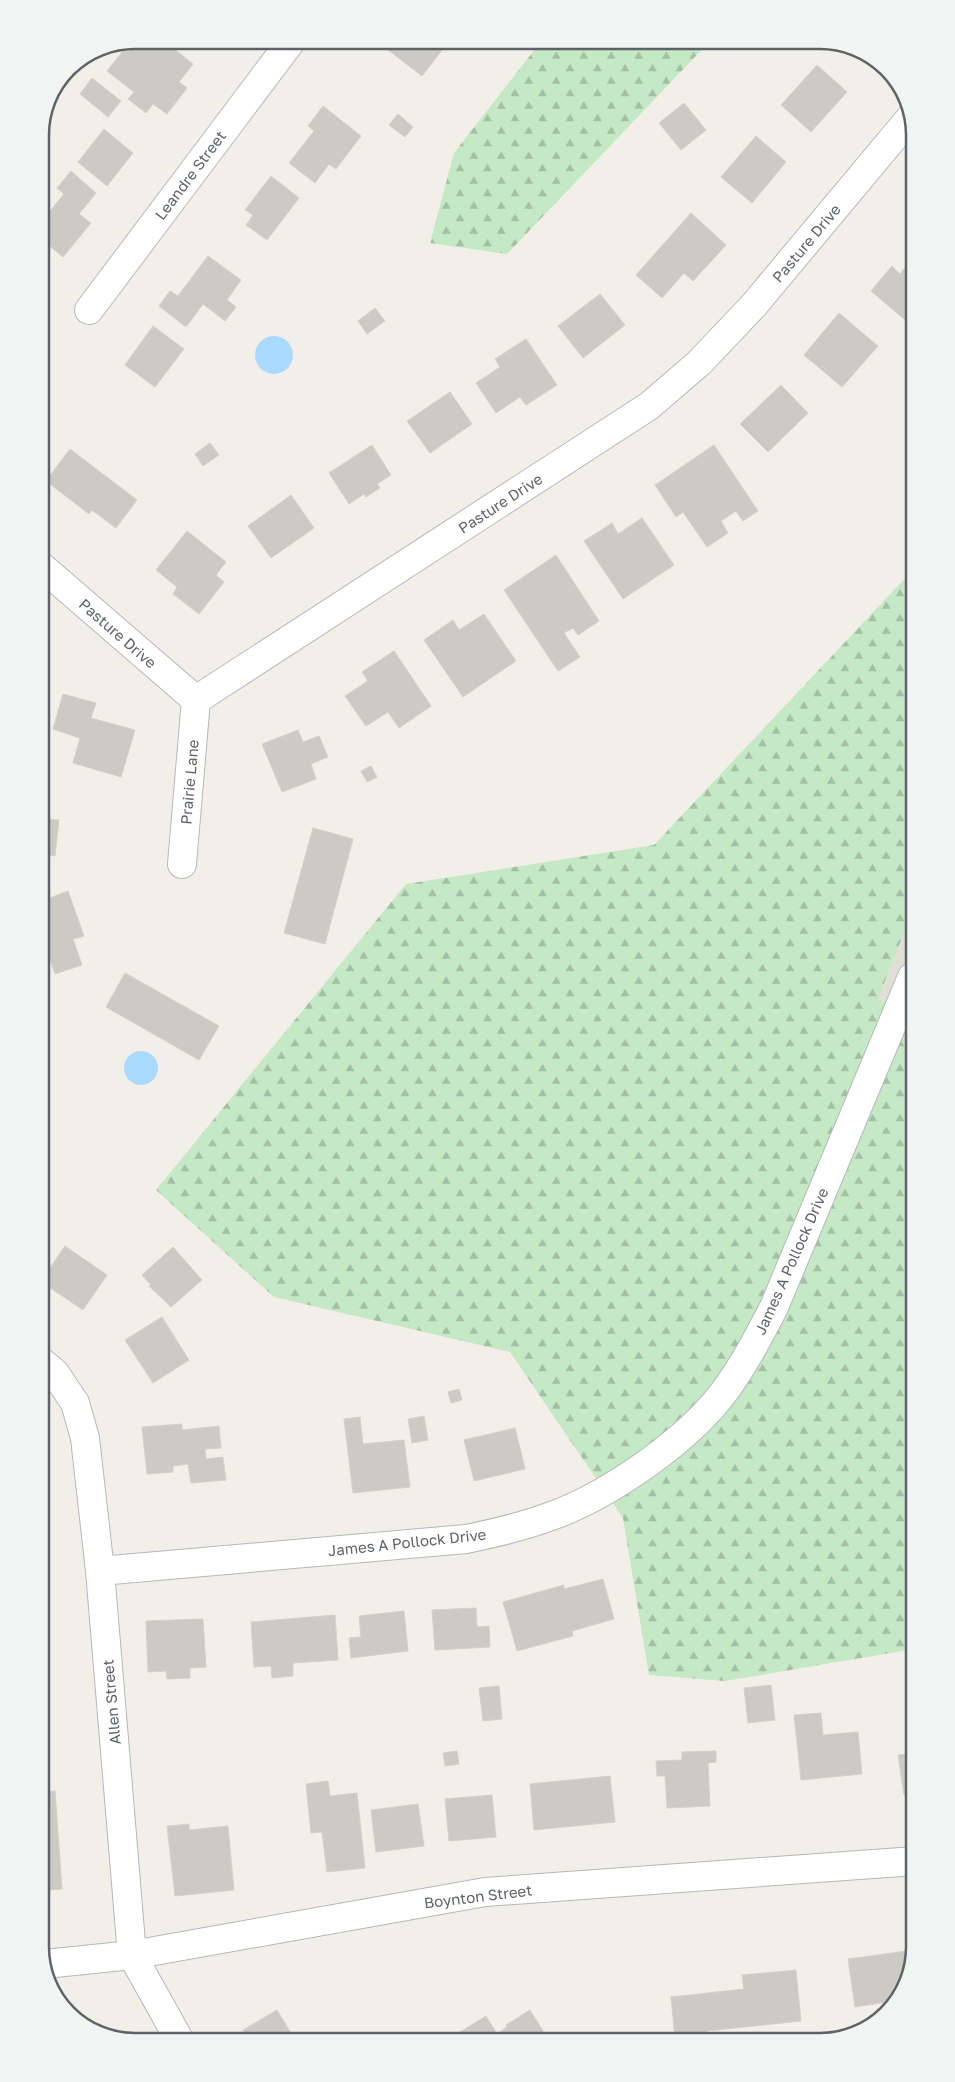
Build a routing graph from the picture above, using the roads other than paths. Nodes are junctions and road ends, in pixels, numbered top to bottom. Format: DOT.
graph roads {
  1 [pos="285,49"];
  2 [pos="906,123"];
  3 [pos="90,310"];
  4 [pos="49,573"];
  5 [pos="196,700"];
  6 [pos="182,864"];
  7 [pos="906,991"];
  8 [pos="49,1367"];
  9 [pos="100,1571"];
  10 [pos="906,1861"];
  11 [pos="132,1955"];
  12 [pos="50,1963"];
  13 [pos="176,2033"];
  1 -- 3 [label="street, Leandre Street"];
  2 -- 5 [label="street, Pasture Drive"];
  4 -- 5 [label="street, Pasture Drive"];
  5 -- 6 [label="street, Prairie Lane"];
  7 -- 9 [label="street, James A Pollock Drive"];
  8 -- 9 [label="street, Allen Street"];
  9 -- 11 [label="street, Allen Street"];
  10 -- 11 [label="street, Boynton Street"];
  11 -- 12 [label="street, Boynton Street"];
  11 -- 13 [label="street, Allen Street"];
}
